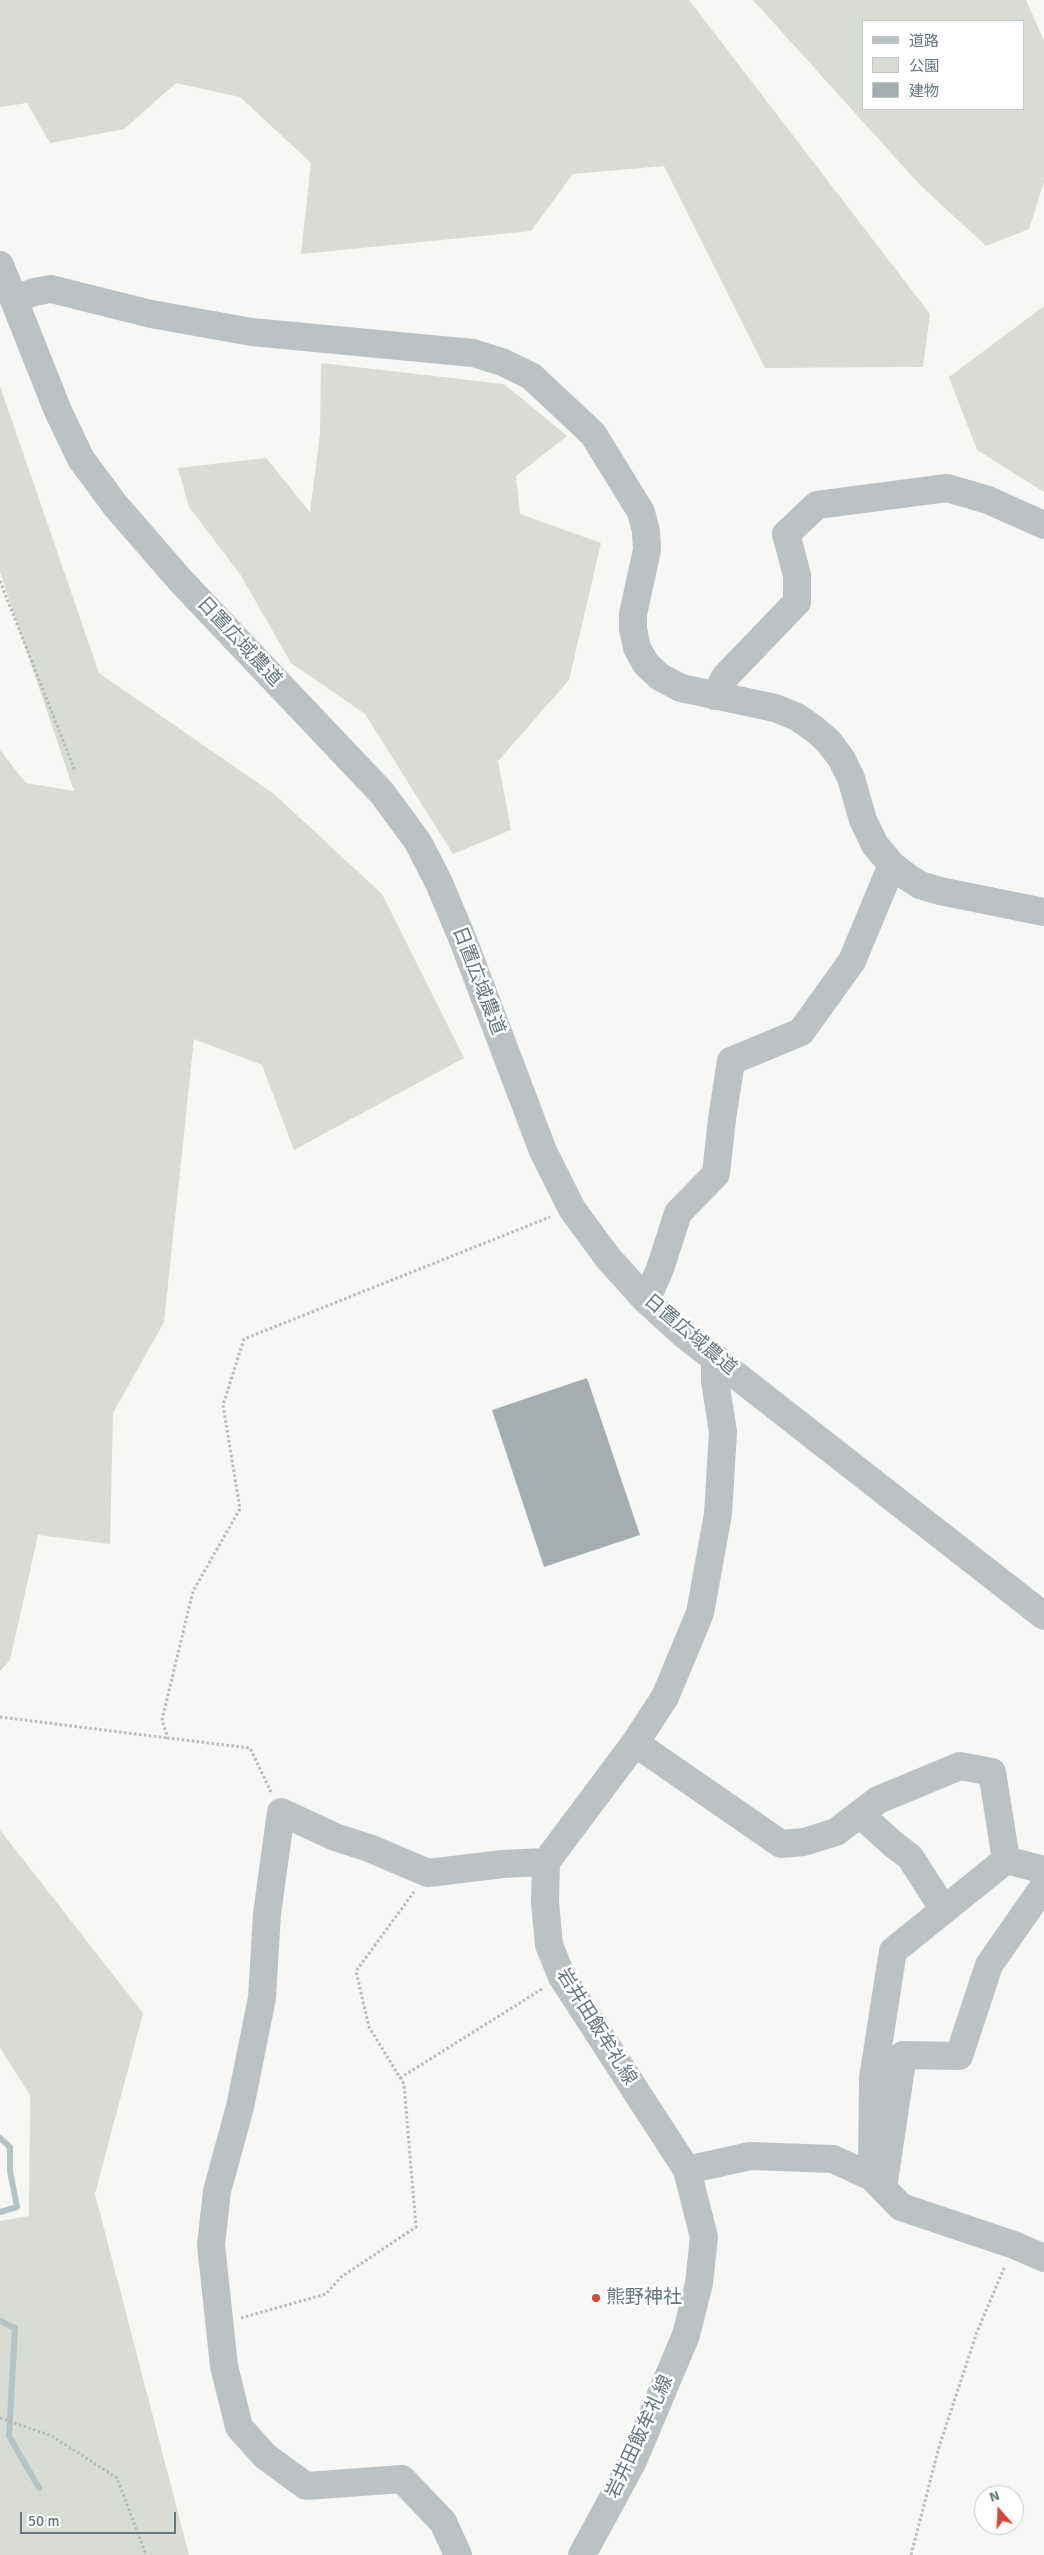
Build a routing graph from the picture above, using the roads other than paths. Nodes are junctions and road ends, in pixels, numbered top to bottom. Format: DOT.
graph roads {
  1 [pos="0,265"];
  2 [pos="14,300"];
  3 [pos="1044,525"];
  4 [pos="716,696"];
  5 [pos="892,866"];
  6 [pos="1044,912"];
  7 [pos="646,1300"];
  8 [pos="715,1357"];
  9 [pos="1044,1616"];
  10 [pos="635,1743"];
  11 [pos="860,1814"];
  12 [pos="1006,1860"];
  13 [pos="546,1862"];
  14 [pos="1044,1870"];
  15 [pos="1044,1886"];
  16 [pos="944,1910"];
  17 [pos="687,2170"];
  18 [pos="877,2183"];
  19 [pos="1044,2258"];
  20 [pos="458,2555"];
  21 [pos="582,2555"];
  1 -- 2 [label="street, 日置広域農道"];
  2 -- 4 [label="street"];
  2 -- 7 [label="street, 日置広域農道"];
  3 -- 4 [label="street"];
  4 -- 5 [label="street"];
  5 -- 6 [label="street"];
  5 -- 7 [label="street"];
  7 -- 8 [label="street, 日置広域農道"];
  8 -- 9 [label="street, 日置広域農道"];
  8 -- 10 [label="street"];
  10 -- 11 [label="street"];
  10 -- 13 [label="street"];
  11 -- 12 [label="street"];
  11 -- 16 [label="street"];
  12 -- 14 [label="street"];
  12 -- 16 [label="street"];
  13 -- 17 [label="street, 岩井田飯牟礼線"];
  13 -- 20 [label="street"];
  15 -- 18 [label="street"];
  16 -- 18 [label="street"];
  17 -- 18 [label="street"];
  17 -- 21 [label="street, 岩井田飯牟礼線"];
  18 -- 19 [label="street"];
}
